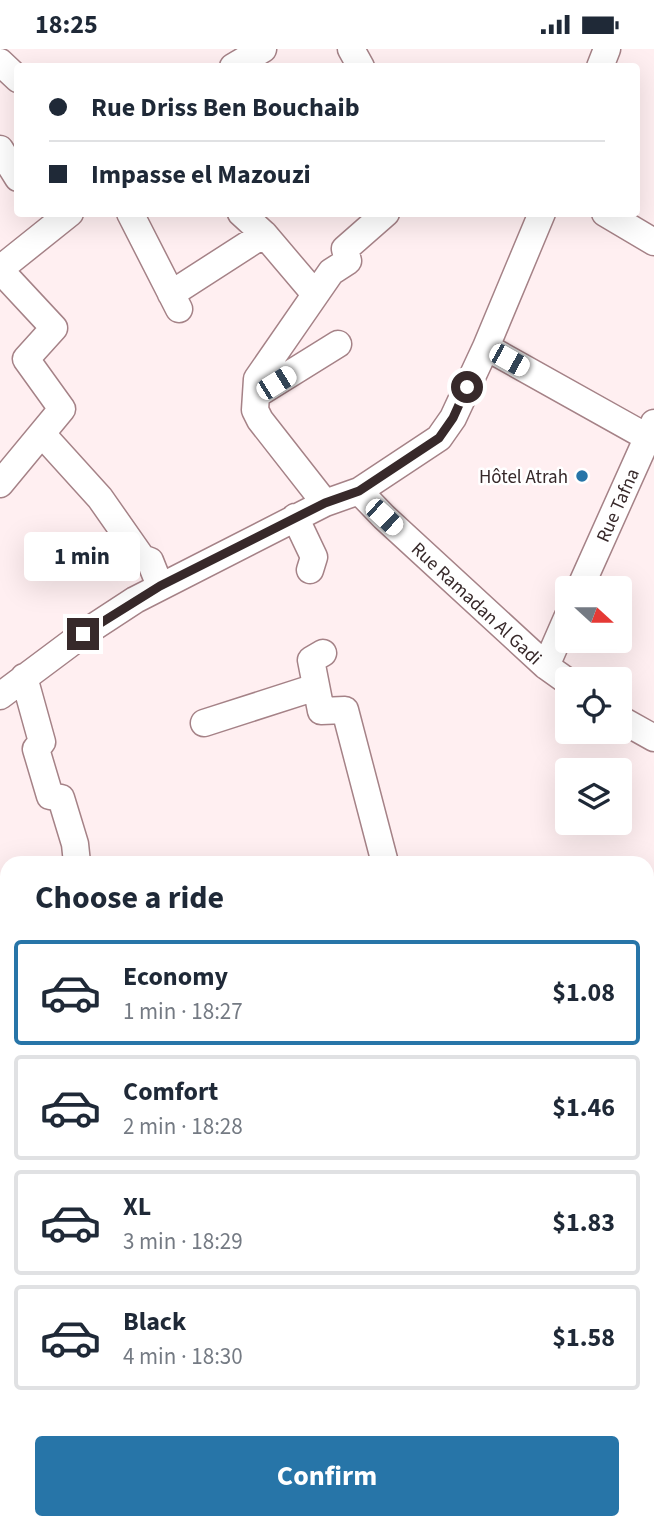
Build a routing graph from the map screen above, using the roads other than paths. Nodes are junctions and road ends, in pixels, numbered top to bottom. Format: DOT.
graph roads {
  1 [pos="262,49"];
  2 [pos="0,62"];
  3 [pos="239,63"];
  4 [pos="14,75"];
  5 [pos="0,149"];
  6 [pos="14,172"];
  7 [pos="60,217"];
  8 [pos="132,217"];
  9 [pos="246,217"];
  10 [pos="381,217"];
  11 [pos="540,217"];
  12 [pos="611,217"];
  13 [pos="264,233"];
  14 [pos="654,243"];
  15 [pos="3,264"];
  16 [pos="315,294"];
  17 [pos="338,344"];
  18 [pos="486,347"];
  19 [pos="256,395"];
  20 [pos="42,434"];
  21 [pos="652,434"];
  22 [pos="0,484"];
  23 [pos="359,491"];
  24 [pos="325,503"];
  25 [pos="295,517"];
  26 [pos="310,570"];
  27 [pos="586,576"];
  28 [pos="160,586"];
  29 [pos="323,653"];
  30 [pos="555,673"];
  31 [pos="24,677"];
  32 [pos="316,687"];
  33 [pos="0,696"];
  34 [pos="204,723"];
  35 [pos="632,726"];
  36 [pos="654,738"];
  37 [pos="76,856"];
  38 [pos="383,856"];
  1 -- 3 [label="street"];
  2 -- 4 [label="street"];
  5 -- 6 [label="street"];
  7 -- 15 [label="street"];
  8 -- 13 [label="street"];
  9 -- 13 [label="street"];
  10 -- 16 [label="street"];
  11 -- 18 [label="street"];
  12 -- 14 [label="street"];
  13 -- 16 [label="street"];
  15 -- 20 [label="street"];
  16 -- 19 [label="street"];
  17 -- 19 [label="street"];
  18 -- 21 [label="street"];
  18 -- 23 [label="street"];
  19 -- 24 [label="street"];
  20 -- 22 [label="street"];
  20 -- 28 [label="street"];
  21 -- 27 [label="street, Rue Tafna"];
  23 -- 24 [label="street"];
  23 -- 30 [label="street, Rue Ramadan Al Gadi"];
  24 -- 25 [label="street"];
  25 -- 26 [label="street"];
  25 -- 28 [label="street"];
  28 -- 31 [label="street"];
  29 -- 32 [label="street"];
  31 -- 33 [label="street"];
  31 -- 37 [label="street"];
  32 -- 34 [label="street"];
  32 -- 38 [label="street"];
  35 -- 36 [label="street"];
}
